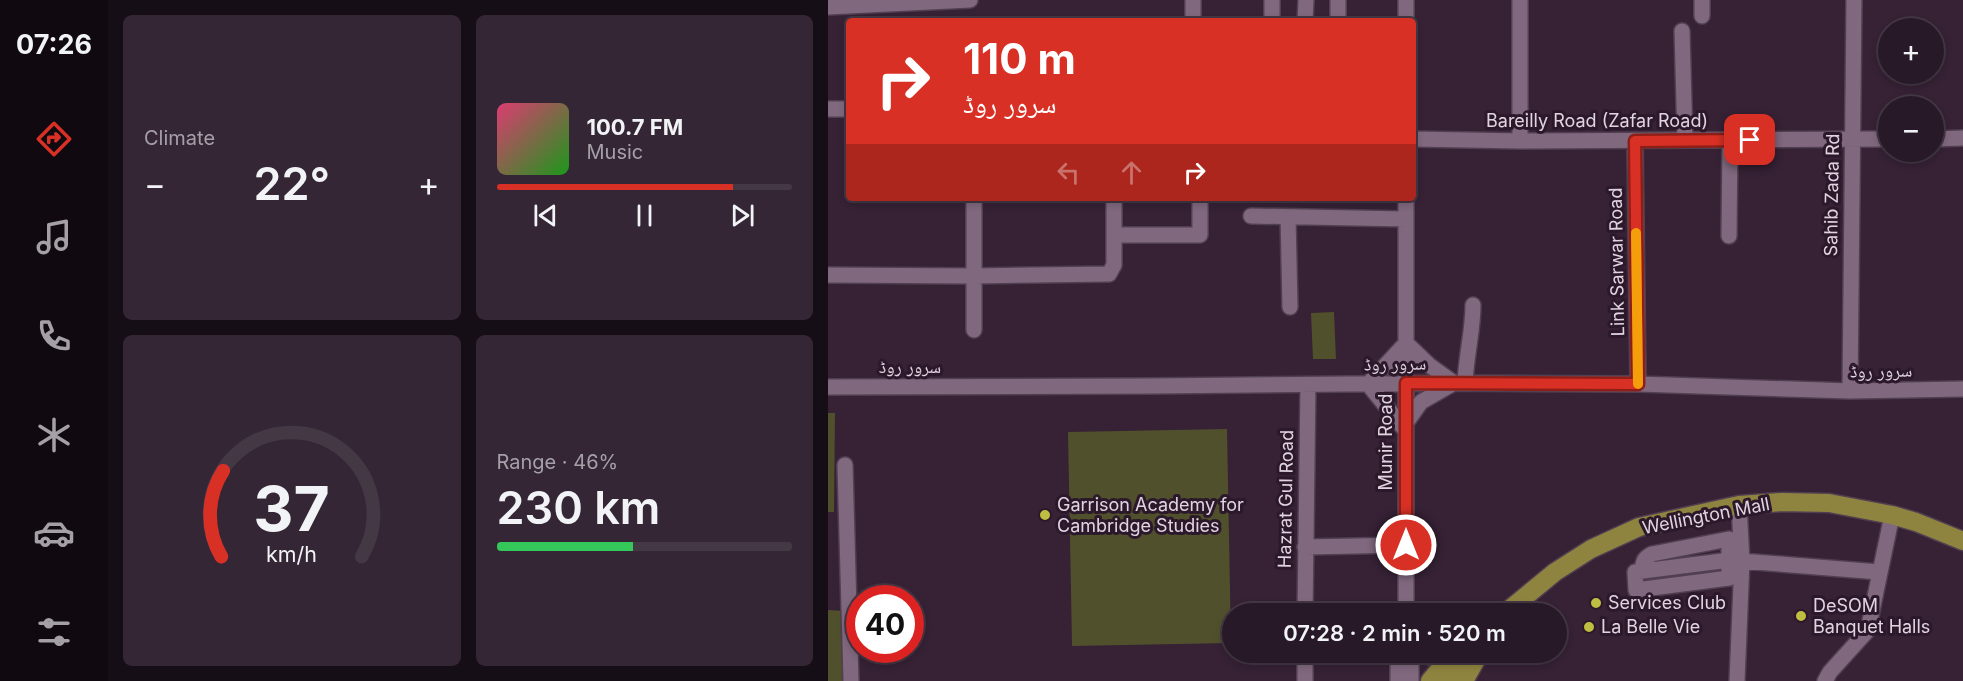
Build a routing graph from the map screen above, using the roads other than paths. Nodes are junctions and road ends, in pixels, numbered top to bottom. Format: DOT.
graph roads {
  1 [pos="970,0"];
  2 [pos="1193,0"];
  3 [pos="1272,0"];
  4 [pos="1306,0"];
  5 [pos="1338,0"];
  6 [pos="1406,0"];
  7 [pos="1520,0"];
  8 [pos="1702,0"];
  9 [pos="1854,0"];
  10 [pos="828,7"];
  11 [pos="1702,16"];
  12 [pos="1193,18"];
  13 [pos="1272,18"];
  14 [pos="1305,18"];
  15 [pos="1338,18"];
  16 [pos="1406,18"];
  17 [pos="1682,30"];
  18 [pos="846,109"];
  19 [pos="828,110"];
  20 [pos="1963,138"];
  21 [pos="1416,139"];
  22 [pos="1852,139"];
  23 [pos="1878,139"];
  24 [pos="1944,139"];
  25 [pos="1685,140"];
  26 [pos="1730,140"];
  27 [pos="1520,141"];
  28 [pos="1635,141"];
  29 [pos="974,201"];
  30 [pos="1114,201"];
  31 [pos="1200,201"];
  32 [pos="1406,201"];
  33 [pos="1251,216"];
  34 [pos="1288,217"];
  35 [pos="1406,219"];
  36 [pos="1115,235"];
  37 [pos="1729,236"];
  38 [pos="828,275"];
  39 [pos="973,276"];
  40 [pos="1473,304"];
  41 [pos="1290,307"];
  42 [pos="974,330"];
  43 [pos="1406,343"];
  44 [pos="1406,383"];
  45 [pos="1460,383"];
  46 [pos="1368,384"];
  47 [pos="1638,384"];
  48 [pos="1308,385"];
  49 [pos="828,387"];
  50 [pos="1963,389"];
  51 [pos="1850,391"];
  52 [pos="1406,427"];
  53 [pos="845,465"];
  54 [pos="1739,505"];
  55 [pos="1892,515"];
  56 [pos="1963,541"];
  57 [pos="1406,545"];
  58 [pos="1305,547"];
  59 [pos="1736,560"];
  60 [pos="1879,572"];
  61 [pos="1305,603"];
  62 [pos="1406,603"];
  63 [pos="1518,603"];
  64 [pos="1305,663"];
  65 [pos="1398,663"];
  66 [pos="1410,663"];
  67 [pos="1449,663"];
  68 [pos="1454,663"];
  69 [pos="1475,663"];
  70 [pos="851,681"];
  71 [pos="1305,681"];
  72 [pos="1398,681"];
  73 [pos="1411,681"];
  74 [pos="1430,681"];
  75 [pos="1446,681"];
  76 [pos="1464,681"];
  77 [pos="1737,681"];
  78 [pos="1825,681"];
  1 -- 10 [label="street"];
  2 -- 12 [label="street"];
  3 -- 13 [label="street"];
  4 -- 14 [label="street"];
  5 -- 15 [label="street"];
  6 -- 16 [label="street"];
  7 -- 27 [label="street"];
  8 -- 11 [label="street"];
  9 -- 22 [label="street, Sahib Zada Rd"];
  17 -- 25 [label="street"];
  18 -- 19 [label="street"];
  20 -- 24 [label="street"];
  21 -- 27 [label="street, Bareilly Road (Zafar Road)"];
  22 -- 23 [label="street, Bareilly Road (Zafar Road)"];
  22 -- 26 [label="street, Bareilly Road (Zafar Road)"];
  22 -- 51 [label="street, Sahib Zada Rd"];
  25 -- 26 [label="street, Bareilly Road (Zafar Road)"];
  25 -- 28 [label="street, Bareilly Road (Zafar Road)"];
  26 -- 37 [label="street"];
  27 -- 28 [label="street, Bareilly Road (Zafar Road)"];
  28 -- 47 [label="street, Link Sarwar Road"];
  29 -- 39 [label="street"];
  30 -- 36 [label="street"];
  31 -- 36 [label="street"];
  32 -- 35 [label="street, Munir Road"];
  33 -- 34 [label="street"];
  34 -- 35 [label="street"];
  34 -- 41 [label="street"];
  35 -- 43 [label="street, Munir Road"];
  36 -- 39 [label="street"];
  38 -- 39 [label="street"];
  39 -- 42 [label="street"];
  40 -- 45 [label="street"];
  43 -- 44 [label="street, Munir Road"];
  43 -- 45 [label="street"];
  43 -- 46 [label="street"];
  44 -- 45 [label="street, سرور روڈ"];
  44 -- 46 [label="street, سرور روڈ"];
  44 -- 52 [label="street, Munir Road"];
  45 -- 47 [label="street, سرور روڈ"];
  45 -- 52 [label="street"];
  46 -- 48 [label="street, سرور روڈ"];
  46 -- 52 [label="street"];
  47 -- 51 [label="street, سرور روڈ"];
  48 -- 49 [label="street, سرور روڈ"];
  48 -- 58 [label="street, Hazrat Gul Road"];
  50 -- 51 [label="street, سرور روڈ"];
  52 -- 57 [label="street, Munir Road"];
  53 -- 70 [label="street"];
  54 -- 55 [label="main road, Wellington Mall"];
  54 -- 59 [label="street"];
  54 -- 63 [label="main road, Wellington Mall"];
  55 -- 56 [label="main road, Wellington Mall"];
  55 -- 60 [label="street"];
  57 -- 58 [label="street"];
  57 -- 62 [label="street, Munir Road"];
  58 -- 61 [label="street, Hazrat Gul Road"];
  59 -- 59 [label="street"];
  59 -- 60 [label="street"];
  59 -- 77 [label="street"];
  60 -- 78 [label="street"];
  64 -- 71 [label="street"];
  65 -- 72 [label="street"];
  66 -- 73 [label="street"];
  67 -- 74 [label="main road"];
  68 -- 75 [label="main road"];
  69 -- 76 [label="main road"];
}
